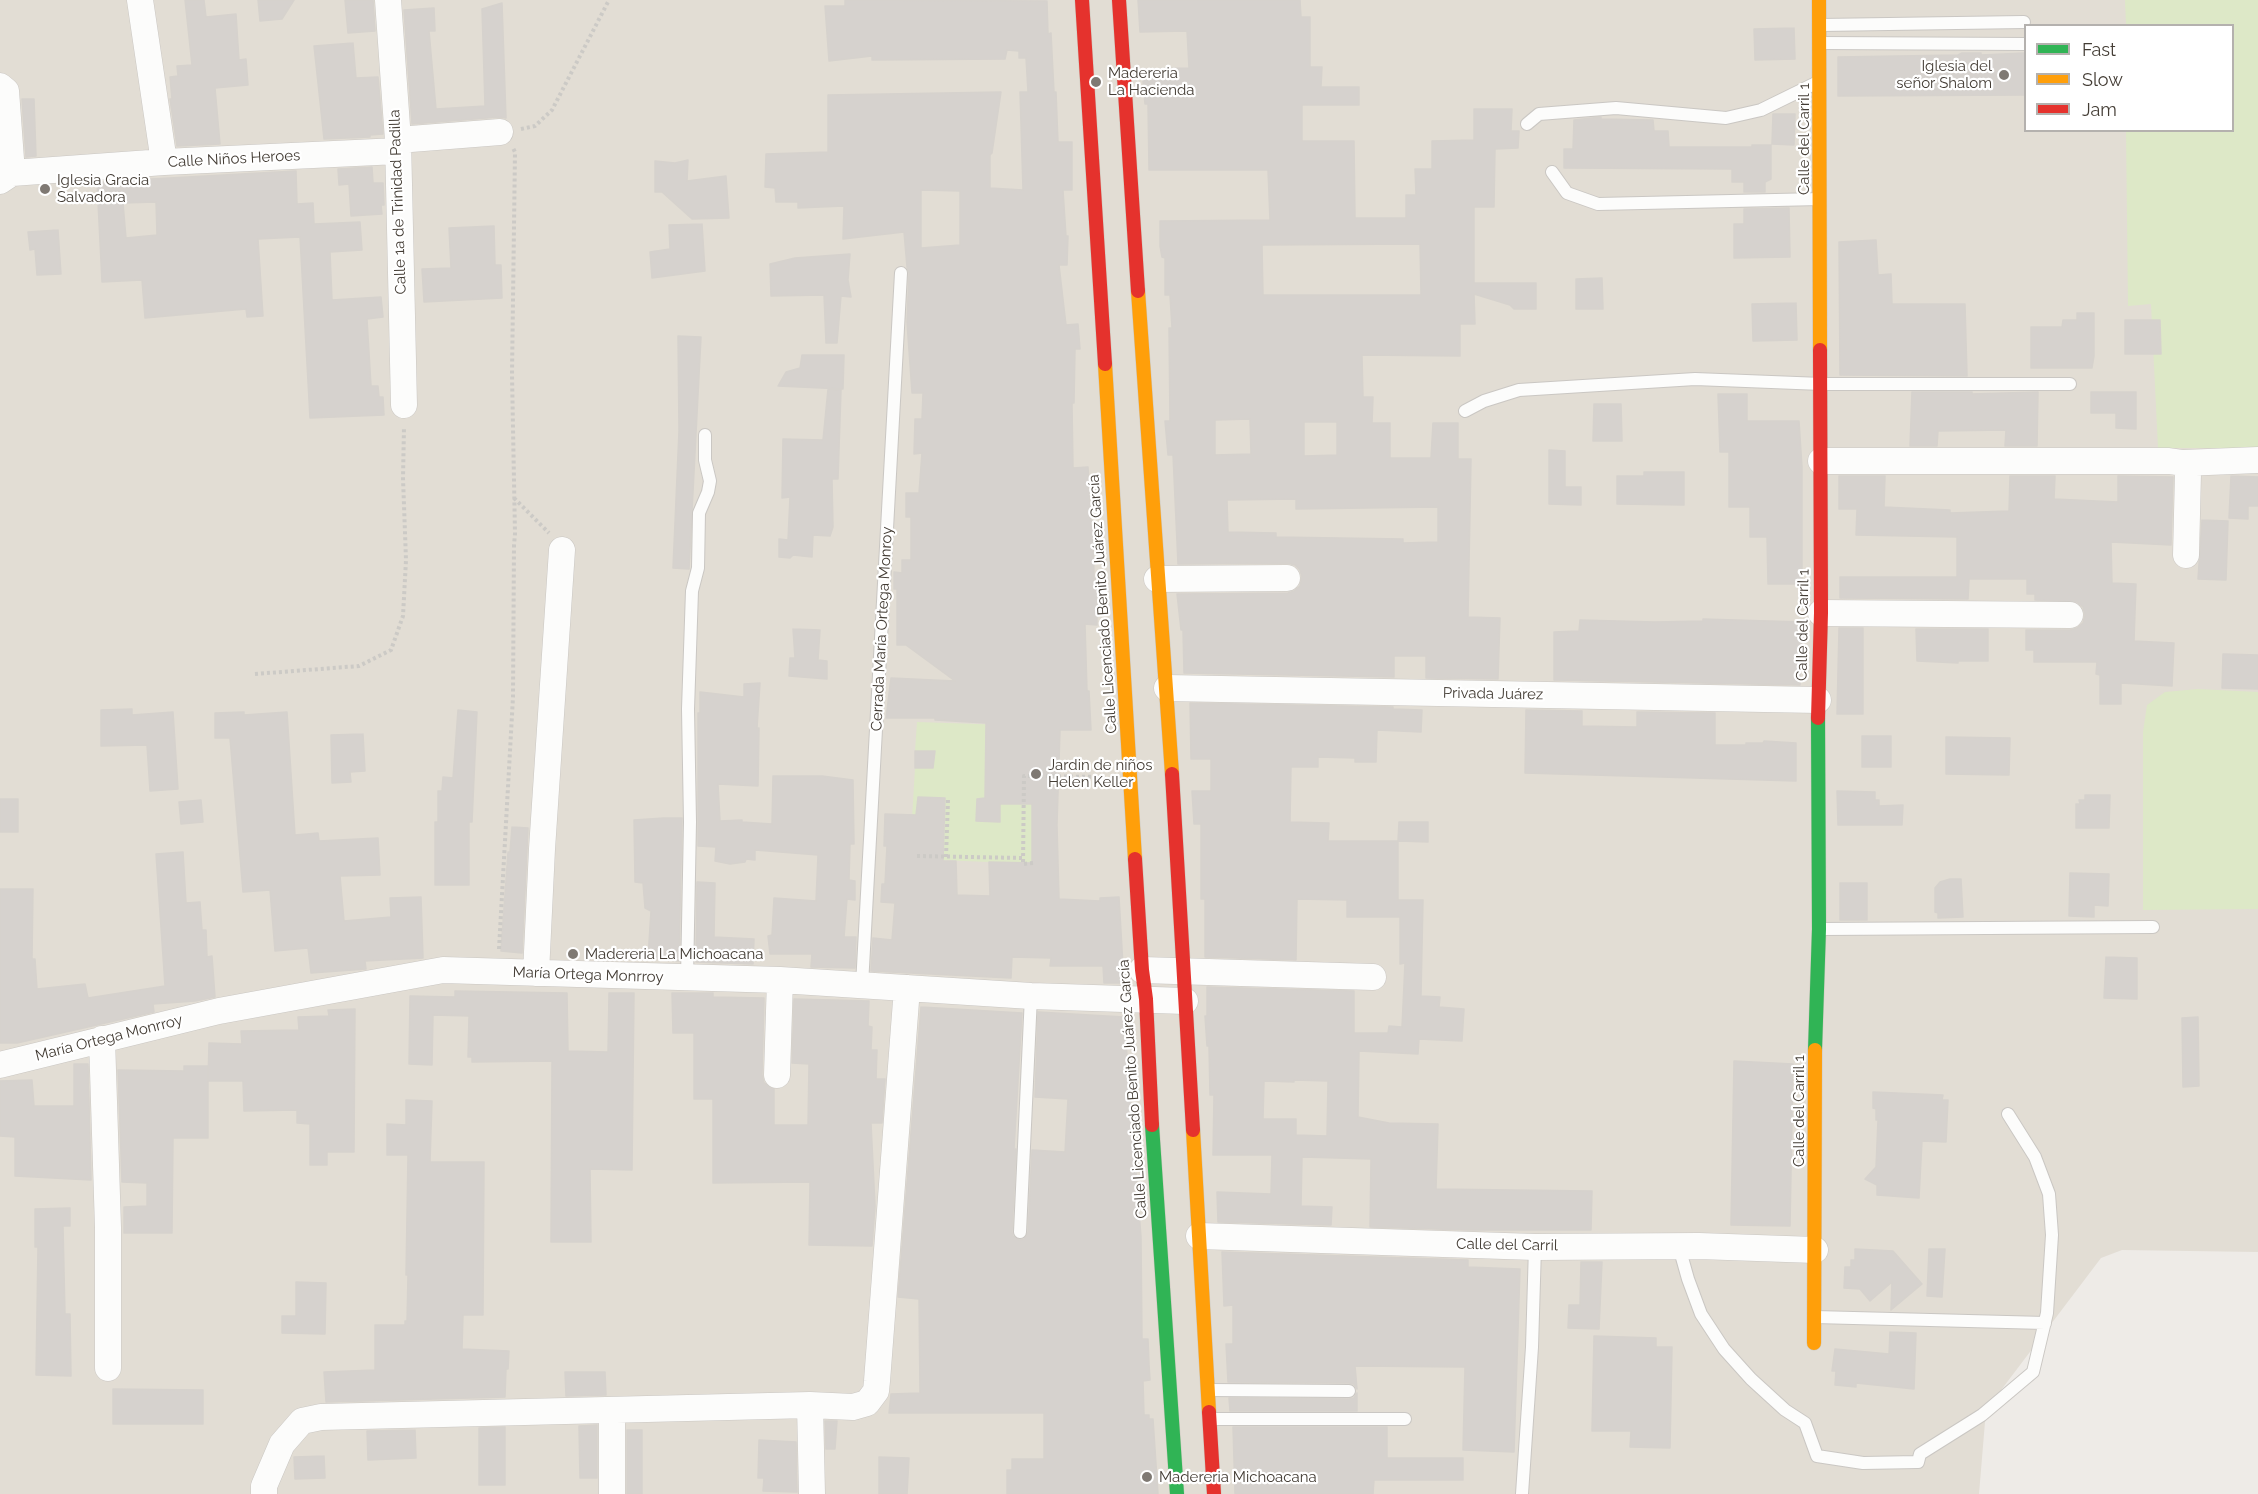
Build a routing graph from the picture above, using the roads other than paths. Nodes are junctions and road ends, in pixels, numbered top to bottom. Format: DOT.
graph roads {
  1 [pos="140,0"];
  2 [pos="388,0"];
  3 [pos="1082,0"];
  4 [pos="1119,0"];
  5 [pos="1820,0"];
  6 [pos="2024,22"];
  7 [pos="1820,25"];
  8 [pos="1820,43"];
  9 [pos="2024,44"];
  10 [pos="1820,81"];
  11 [pos="3,88"];
  12 [pos="1117,115"];
  13 [pos="1089,117"];
  14 [pos="1527,124"];
  15 [pos="500,132"];
  16 [pos="398,146"];
  17 [pos="164,162"];
  18 [pos="1552,172"];
  19 [pos="6,177"];
  20 [pos="1821,199"];
  21 [pos="902,273"];
  22 [pos="1822,384"];
  23 [pos="2070,384"];
  24 [pos="404,405"];
  25 [pos="1464,411"];
  26 [pos="705,435"];
  27 [pos="2258,460"];
  28 [pos="1821,461"];
  29 [pos="2183,463"];
  30 [pos="562,550"];
  31 [pos="2186,555"];
  32 [pos="1287,578"];
  33 [pos="1157,579"];
  34 [pos="1821,613"];
  35 [pos="2070,615"];
  36 [pos="1167,688"];
  37 [pos="1818,700"];
  38 [pos="2153,927"];
  39 [pos="1819,929"];
  40 [pos="1142,970"];
  41 [pos="1184,971"];
  42 [pos="536,973"];
  43 [pos="1373,977"];
  44 [pos="687,978"];
  45 [pos="780,980"];
  46 [pos="862,985"];
  47 [pos="907,988"];
  48 [pos="1031,996"];
  49 [pos="1146,999"];
  50 [pos="1185,1001"];
  51 [pos="102,1039"];
  52 [pos="0,1065"];
  53 [pos="777,1075"];
  54 [pos="2008,1114"];
  55 [pos="1020,1232"];
  56 [pos="1198,1236"];
  57 [pos="1535,1246"];
  58 [pos="1679,1247"];
  59 [pos="1815,1250"];
  60 [pos="1814,1317"];
  61 [pos="2045,1323"];
  62 [pos="1814,1342"];
  63 [pos="108,1368"];
  64 [pos="1209,1390"];
  65 [pos="1348,1391"];
  66 [pos="810,1405"];
  67 [pos="612,1410"];
  68 [pos="1210,1419"];
  69 [pos="1405,1419"];
  70 [pos="264,1494"];
  71 [pos="612,1494"];
  72 [pos="812,1494"];
  73 [pos="1177,1494"];
  74 [pos="1214,1494"];
  75 [pos="1522,1494"];
  1 -- 17 [label="street"];
  2 -- 16 [label="street, Calle 1a de Trinidad Padilla"];
  3 -- 13 [label="street, Calle Licenciado Benito Juárez García"];
  4 -- 12 [label="street"];
  5 -- 7 [label="street, Calle del Carril 1"];
  6 -- 7 [label="lane"];
  7 -- 8 [label="street, Calle del Carril 1"];
  8 -- 9 [label="lane"];
  8 -- 10 [label="street, Calle del Carril 1"];
  10 -- 14 [label="lane"];
  10 -- 20 [label="street, Calle del Carril 1"];
  11 -- 19 [label="street"];
  12 -- 13 [label="street"];
  12 -- 33 [label="street"];
  13 -- 40 [label="street, Calle Licenciado Benito Juárez García"];
  15 -- 16 [label="street, Calle Niños Heroes"];
  16 -- 17 [label="street, Calle Niños Heroes"];
  16 -- 24 [label="street, Calle 1a de Trinidad Padilla"];
  17 -- 19 [label="street, Calle Niños Heroes"];
  18 -- 20 [label="lane"];
  20 -- 22 [label="street, Calle del Carril 1"];
  21 -- 46 [label="lane, Cerrada María Ortega Monroy"];
  22 -- 23 [label="lane"];
  22 -- 25 [label="lane"];
  22 -- 28 [label="street, Calle del Carril 1"];
  26 -- 44 [label="lane"];
  27 -- 29 [label="street"];
  28 -- 29 [label="street"];
  28 -- 34 [label="street, Calle del Carril 1"];
  29 -- 31 [label="street"];
  30 -- 42 [label="street"];
  32 -- 33 [label="street"];
  33 -- 36 [label="street"];
  34 -- 35 [label="street"];
  34 -- 37 [label="street, Calle del Carril 1"];
  36 -- 37 [label="street, Privada Juárez"];
  36 -- 41 [label="street"];
  37 -- 39 [label="street, Calle del Carril 1"];
  38 -- 39 [label="lane"];
  39 -- 59 [label="street, Calle del Carril 1"];
  40 -- 41 [label="street"];
  40 -- 49 [label="street, Calle Licenciado Benito Juárez García"];
  41 -- 43 [label="street"];
  41 -- 50 [label="street"];
  42 -- 44 [label="street, María Ortega Monrroy"];
  42 -- 51 [label="street, María Ortega Monrroy"];
  44 -- 45 [label="street, María Ortega Monrroy"];
  45 -- 46 [label="street, María Ortega Monrroy"];
  45 -- 53 [label="street"];
  46 -- 47 [label="street, María Ortega Monrroy"];
  47 -- 48 [label="street, María Ortega Monrroy"];
  47 -- 66 [label="street"];
  48 -- 49 [label="street, María Ortega Monrroy"];
  48 -- 55 [label="lane"];
  49 -- 50 [label="street, María Ortega Monrroy"];
  49 -- 73 [label="street, Calle Licenciado Benito Juárez García"];
  50 -- 56 [label="street"];
  51 -- 52 [label="street, María Ortega Monrroy"];
  51 -- 63 [label="street"];
  54 -- 61 [label="lane"];
  56 -- 57 [label="street, Calle del Carril"];
  56 -- 64 [label="street"];
  57 -- 58 [label="street, Calle del Carril"];
  57 -- 75 [label="lane"];
  58 -- 59 [label="street, Calle del Carril"];
  58 -- 61 [label="lane"];
  59 -- 60 [label="street, Calle del Carril 1"];
  60 -- 61 [label="lane"];
  60 -- 62 [label="street, Calle del Carril 1"];
  64 -- 65 [label="lane"];
  64 -- 68 [label="street"];
  66 -- 67 [label="street"];
  66 -- 72 [label="street"];
  67 -- 70 [label="street"];
  67 -- 71 [label="street"];
  68 -- 69 [label="lane"];
  68 -- 74 [label="street"];
}
